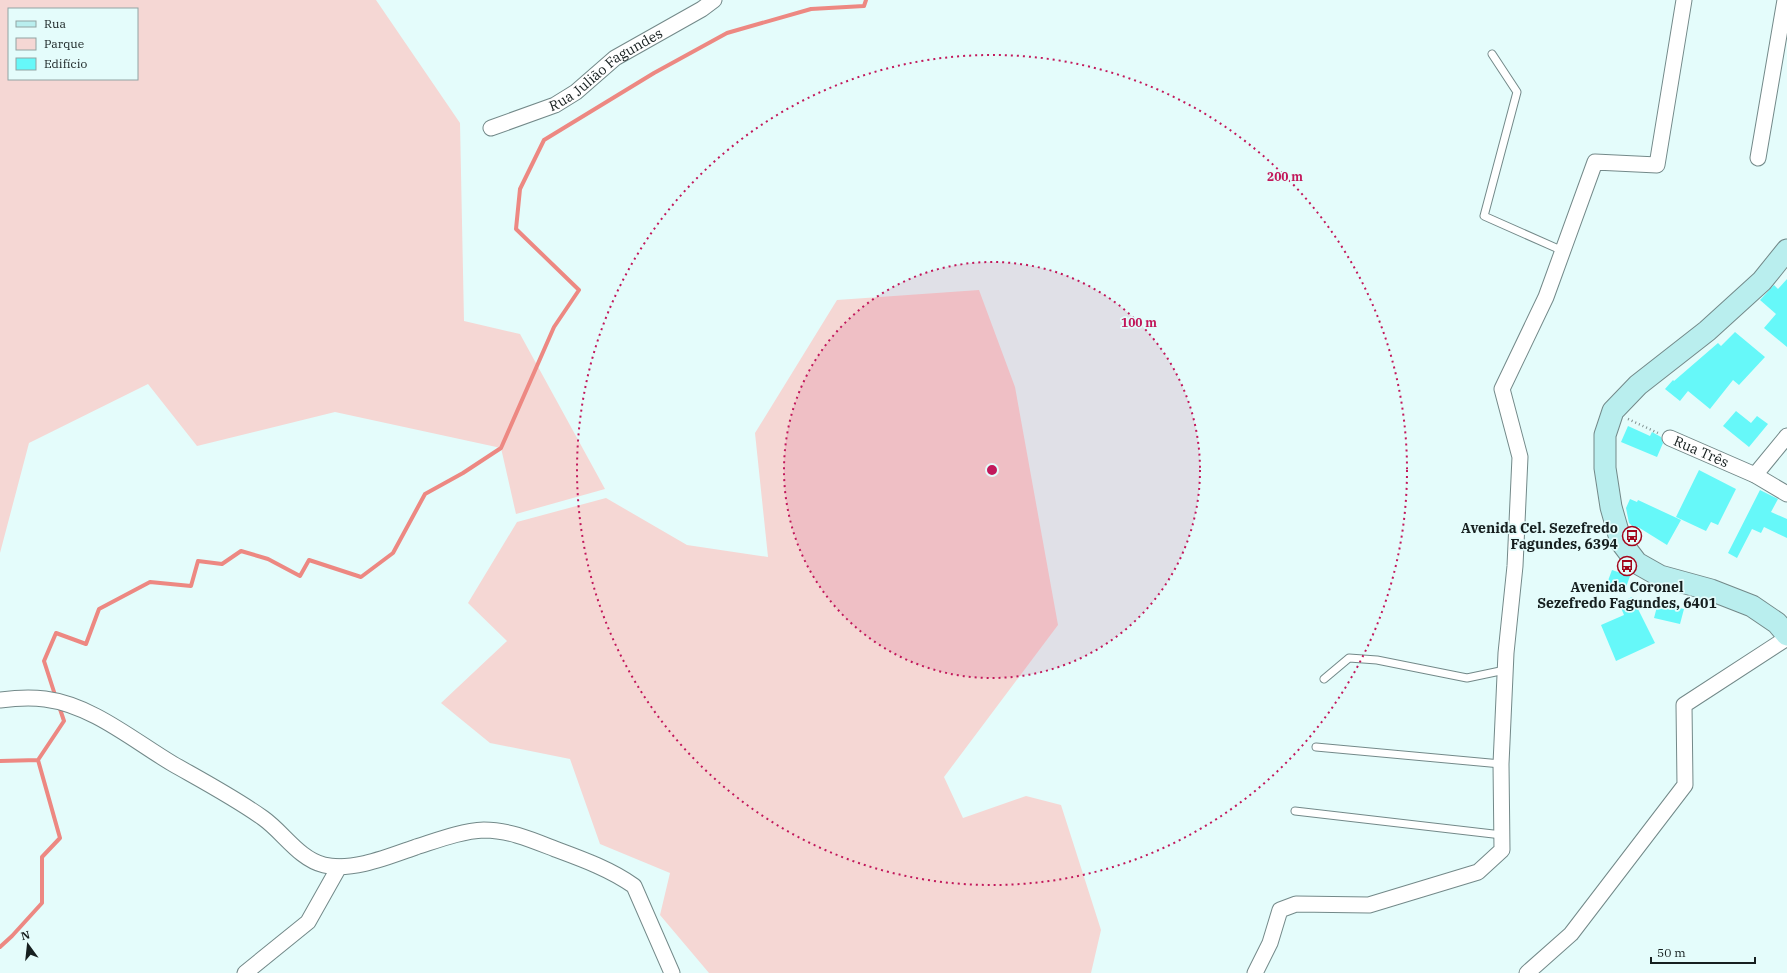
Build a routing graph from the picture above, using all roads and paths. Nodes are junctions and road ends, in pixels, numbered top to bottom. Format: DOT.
graph roads {
  1 [pos="714,0"];
  2 [pos="1684,0"];
  3 [pos="1784,0"];
  4 [pos="1492,54"];
  5 [pos="491,128"];
  6 [pos="1758,158"];
  7 [pos="1787,250"];
  8 [pos="1563,251"];
  9 [pos="1613,411"];
  10 [pos="1787,436"];
  11 [pos="1670,438"];
  12 [pos="1755,475"];
  13 [pos="1787,494"];
  14 [pos="1787,636"];
  15 [pos="1505,670"];
  16 [pos="1324,679"];
  17 [pos="0,700"];
  18 [pos="1316,747"];
  19 [pos="1501,764"];
  20 [pos="1295,811"];
  21 [pos="1502,835"];
  22 [pos="339,867"];
  23 [pos="245,973"];
  24 [pos="672,973"];
  25 [pos="1255,973"];
  26 [pos="1527,973"];
  1 -- 5 [label="street, Rua Julião Fagundes"];
  2 -- 8 [label="street"];
  3 -- 6 [label="street"];
  4 -- 8 [label="lane"];
  7 -- 9 [label="main road"];
  8 -- 15 [label="street"];
  9 -- 11 [label="path, Rua Três"];
  9 -- 14 [label="main road"];
  10 -- 12 [label="street"];
  11 -- 12 [label="street, Rua Três"];
  12 -- 13 [label="street, Rua Três"];
  14 -- 26 [label="street"];
  15 -- 16 [label="lane"];
  15 -- 19 [label="street"];
  17 -- 22 [label="street"];
  18 -- 19 [label="lane"];
  19 -- 21 [label="street"];
  20 -- 21 [label="lane"];
  21 -- 25 [label="street"];
  22 -- 23 [label="street"];
  22 -- 24 [label="street"];
}
